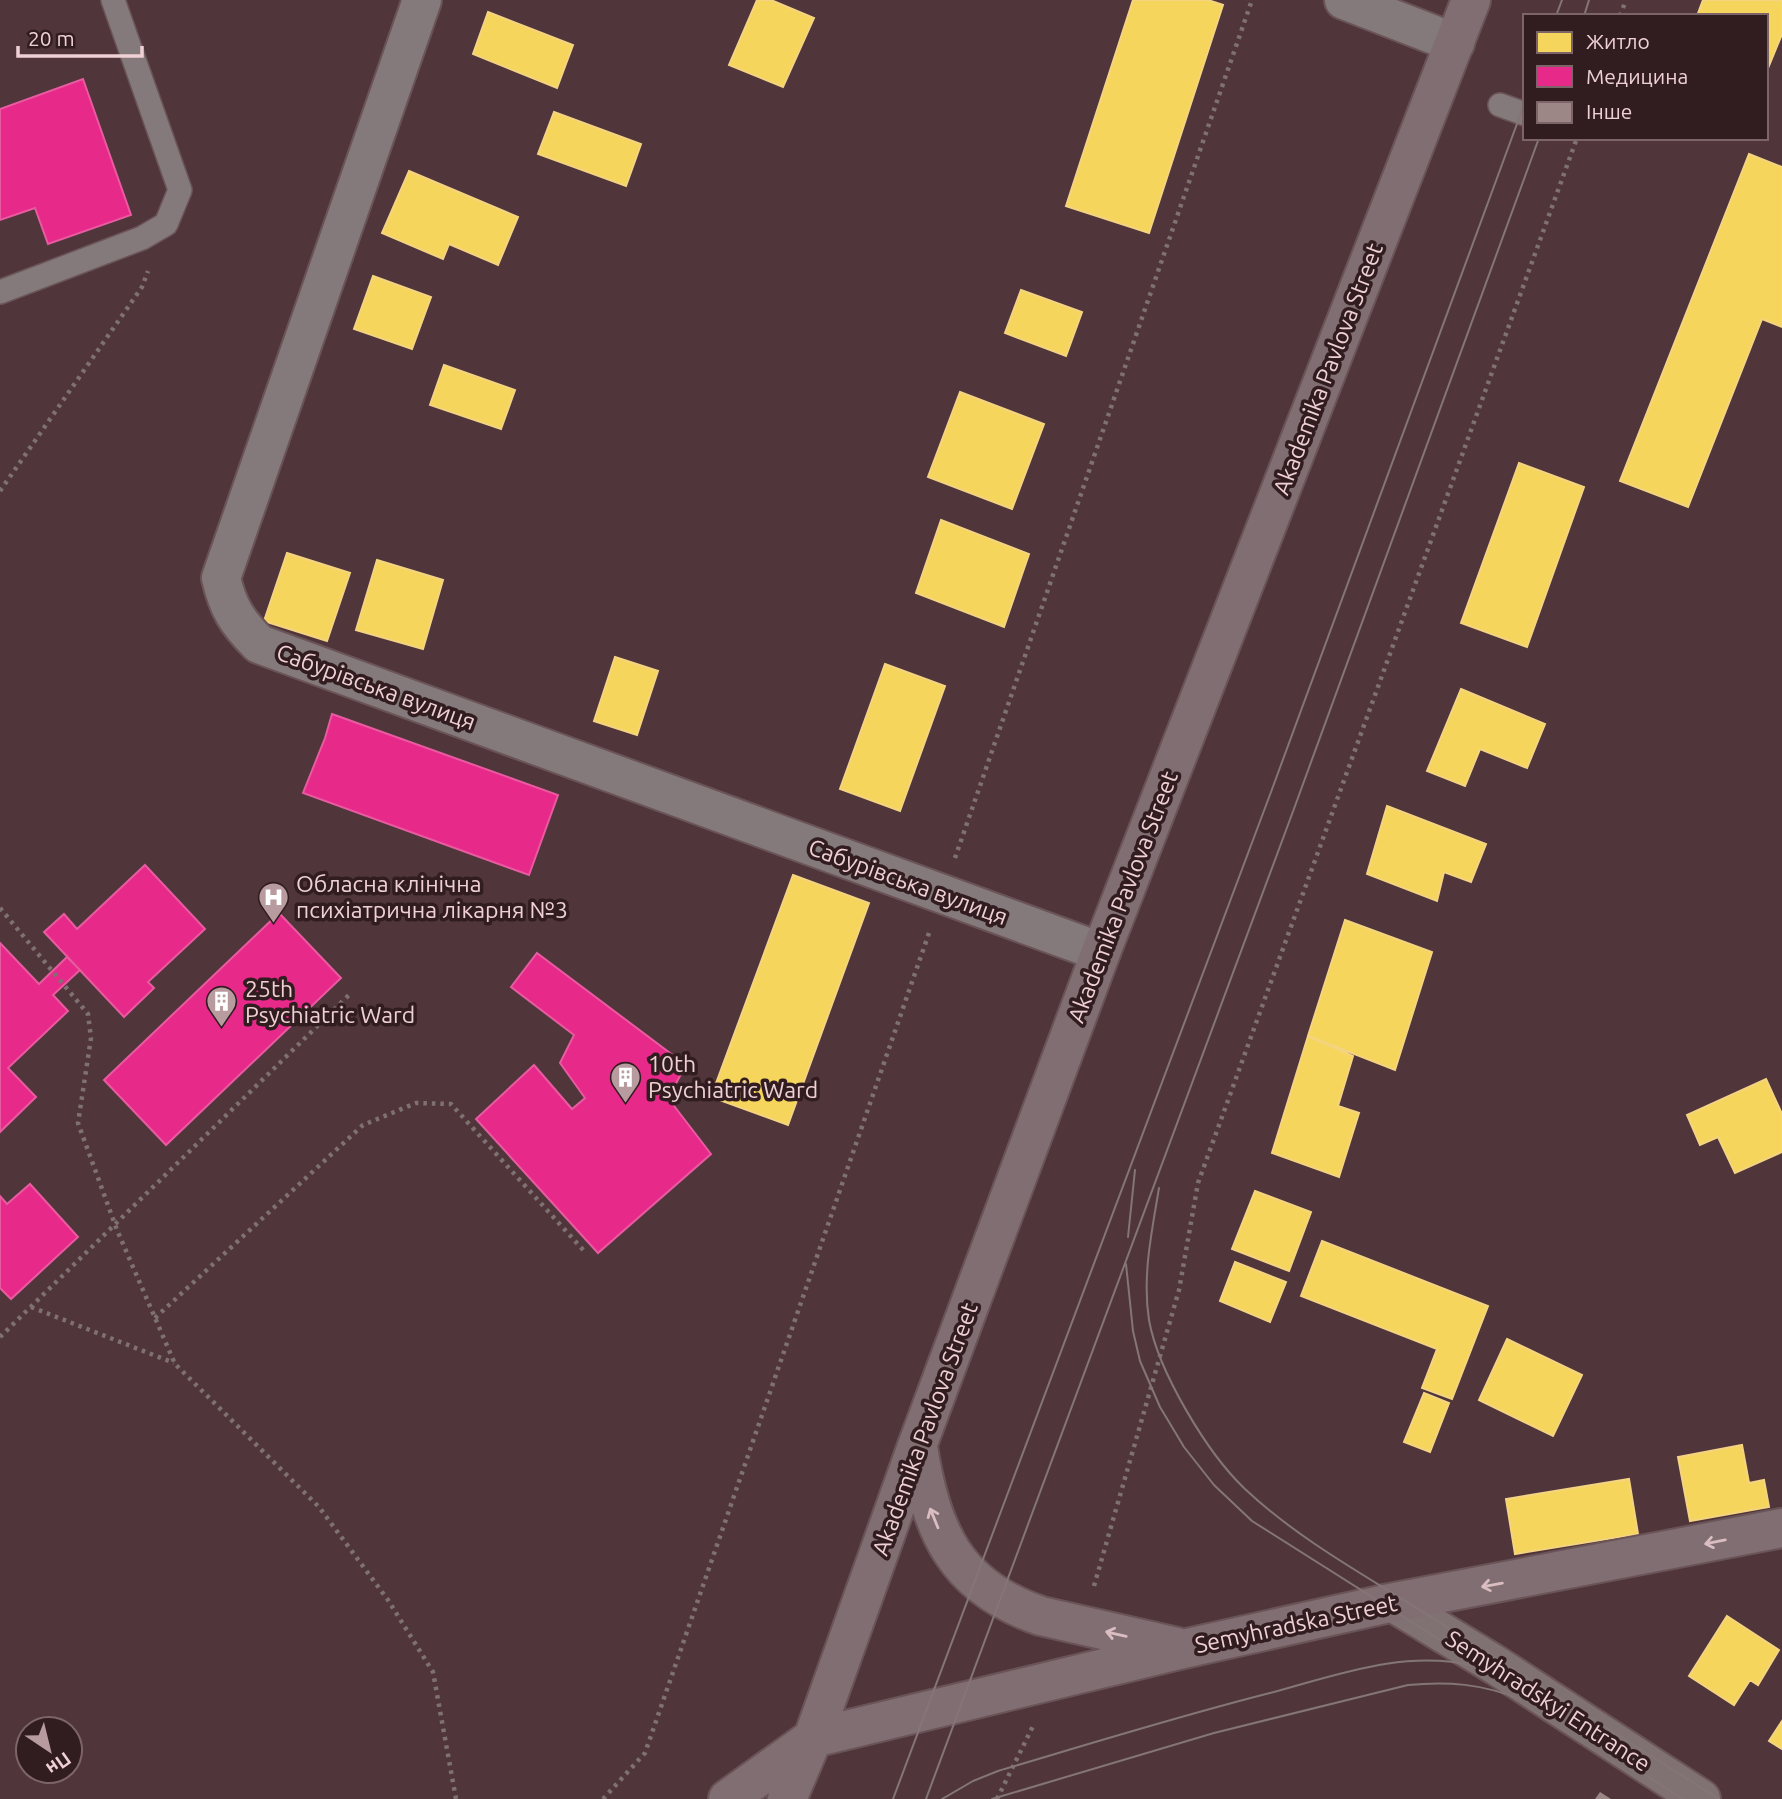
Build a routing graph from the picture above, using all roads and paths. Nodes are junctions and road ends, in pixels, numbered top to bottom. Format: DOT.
graph roads {
  1 [pos="113,0"];
  2 [pos="422,0"];
  3 [pos="1344,0"];
  4 [pos="1471,0"];
  5 [pos="1455,43"];
  6 [pos="1500,105"];
  7 [pos="1523,113"];
  8 [pos="1576,140"];
  9 [pos="166,224"];
  10 [pos="0,292"];
  11 [pos="0,491"];
  12 [pos="0,908"];
  13 [pos="1101,952"];
  14 [pos="352,992"];
  15 [pos="115,1225"];
  16 [pos="585,1252"];
  17 [pos="31,1307"];
  18 [pos="155,1318"];
  19 [pos="0,1337"];
  20 [pos="175,1364"];
  21 [pos="917,1446"];
  22 [pos="1782,1528"];
  23 [pos="1394,1603"];
  24 [pos="1082,1626"];
  25 [pos="1183,1649"];
  26 [pos="1055,1681"];
  27 [pos="813,1738"];
  28 [pos="645,1753"];
  29 [pos="456,1799"];
  30 [pos="603,1799"];
  31 [pos="728,1799"];
  32 [pos="787,1799"];
  33 [pos="997,1799"];
  34 [pos="1701,1799"];
  1 -- 9 [label="lane"];
  2 -- 13 [label="street, Сабурівська вулиця"];
  3 -- 5 [label="street"];
  4 -- 5 [label="main road, Akademika Pavlova Street"];
  5 -- 13 [label="main road, Akademika Pavlova Street"];
  6 -- 7 [label="lane"];
  8 -- 24 [label="path"];
  9 -- 10 [label="lane"];
  9 -- 11 [label="path"];
  12 -- 15 [label="path"];
  13 -- 21 [label="main road, Akademika Pavlova Street"];
  14 -- 15 [label="path"];
  15 -- 17 [label="path"];
  15 -- 18 [label="path"];
  16 -- 18 [label="path"];
  17 -- 19 [label="path"];
  17 -- 20 [label="path"];
  18 -- 20 [label="path"];
  20 -- 29 [label="path"];
  24 -- 21 [label="main road, one-way"];
  21 -- 27 [label="main road, Akademika Pavlova Street"];
  22 -- 23 [label="main road, Semyhradska Street, one-way"];
  23 -- 25 [label="main road, Semyhradska Street"];
  23 -- 34 [label="main road, Semyhradskyi Entrance"];
  25 -- 24 [label="main road, one-way"];
  25 -- 26 [label="main road, Semyhradska Street"];
  26 -- 27 [label="main road, Semyhradska Street"];
  26 -- 33 [label="path"];
  27 -- 31 [label="main road"];
  27 -- 32 [label="main road, Akademika Pavlova Street"];
  28 -- 30 [label="path"];
}
